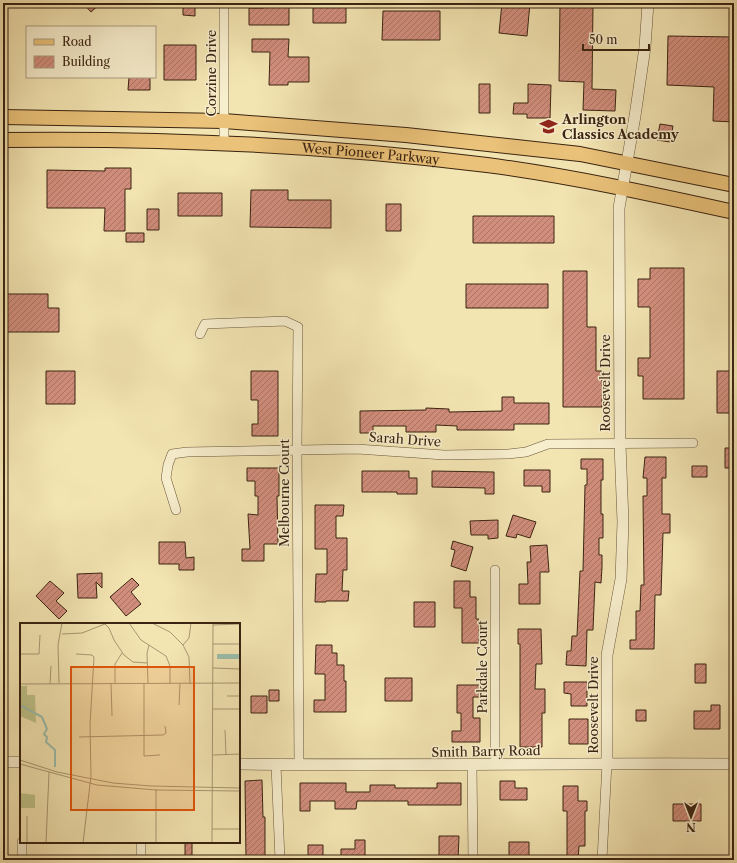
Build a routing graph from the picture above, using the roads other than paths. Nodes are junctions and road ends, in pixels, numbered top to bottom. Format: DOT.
graph roads {
  1 [pos="224,3"];
  2 [pos="648,3"];
  3 [pos="3,117"];
  4 [pos="224,121"];
  5 [pos="3,140"];
  6 [pos="224,143"];
  7 [pos="626,163"];
  8 [pos="734,185"];
  9 [pos="621,188"];
  10 [pos="734,212"];
  11 [pos="200,334"];
  12 [pos="693,443"];
  13 [pos="620,444"];
  14 [pos="297,450"];
  15 [pos="176,510"];
  16 [pos="495,570"];
  17 [pos="3,762"];
  18 [pos="20,762"];
  19 [pos="607,763"];
  20 [pos="240,764"];
  21 [pos="276,764"];
  22 [pos="472,764"];
  23 [pos="496,764"];
  24 [pos="734,764"];
  25 [pos="299,765"];
  26 [pos="22,843"];
  27 [pos="141,843"];
  28 [pos="22,860"];
  29 [pos="141,860"];
  30 [pos="280,860"];
  31 [pos="473,860"];
  32 [pos="602,860"];
  1 -- 4 [label="street, Corzine Drive"];
  2 -- 7 [label="street, Roosevelt Drive"];
  3 -- 4 [label="main road, West Pioneer Parkway"];
  4 -- 6 [label="street, Corzine Drive"];
  4 -- 7 [label="main road, West Pioneer Parkway"];
  5 -- 6 [label="main road, West Pioneer Parkway"];
  6 -- 9 [label="main road, West Pioneer Parkway"];
  7 -- 8 [label="main road, West Pioneer Parkway"];
  7 -- 9 [label="street, Roosevelt Drive"];
  9 -- 10 [label="main road, West Pioneer Parkway"];
  9 -- 13 [label="street, Roosevelt Drive"];
  11 -- 14 [label="street, Melbourne Court"];
  12 -- 13 [label="street, Sarah Drive"];
  13 -- 14 [label="street, Sarah Drive"];
  13 -- 19 [label="street, Roosevelt Drive"];
  14 -- 15 [label="street, Sarah Drive"];
  14 -- 25 [label="street, Melbourne Court"];
  16 -- 23 [label="street, Parkdale Court"];
  17 -- 18 [label="street"];
  19 -- 23 [label="street, Smith Barry Road"];
  19 -- 24 [label="street, Smith Barry Road"];
  19 -- 32 [label="street"];
  20 -- 21 [label="street, Smith Barry Road"];
  21 -- 25 [label="street, Smith Barry Road"];
  21 -- 30 [label="street"];
  22 -- 23 [label="street, Smith Barry Road"];
  22 -- 25 [label="street, Smith Barry Road"];
  22 -- 31 [label="street"];
  26 -- 28 [label="street"];
  27 -- 29 [label="street"];
}
